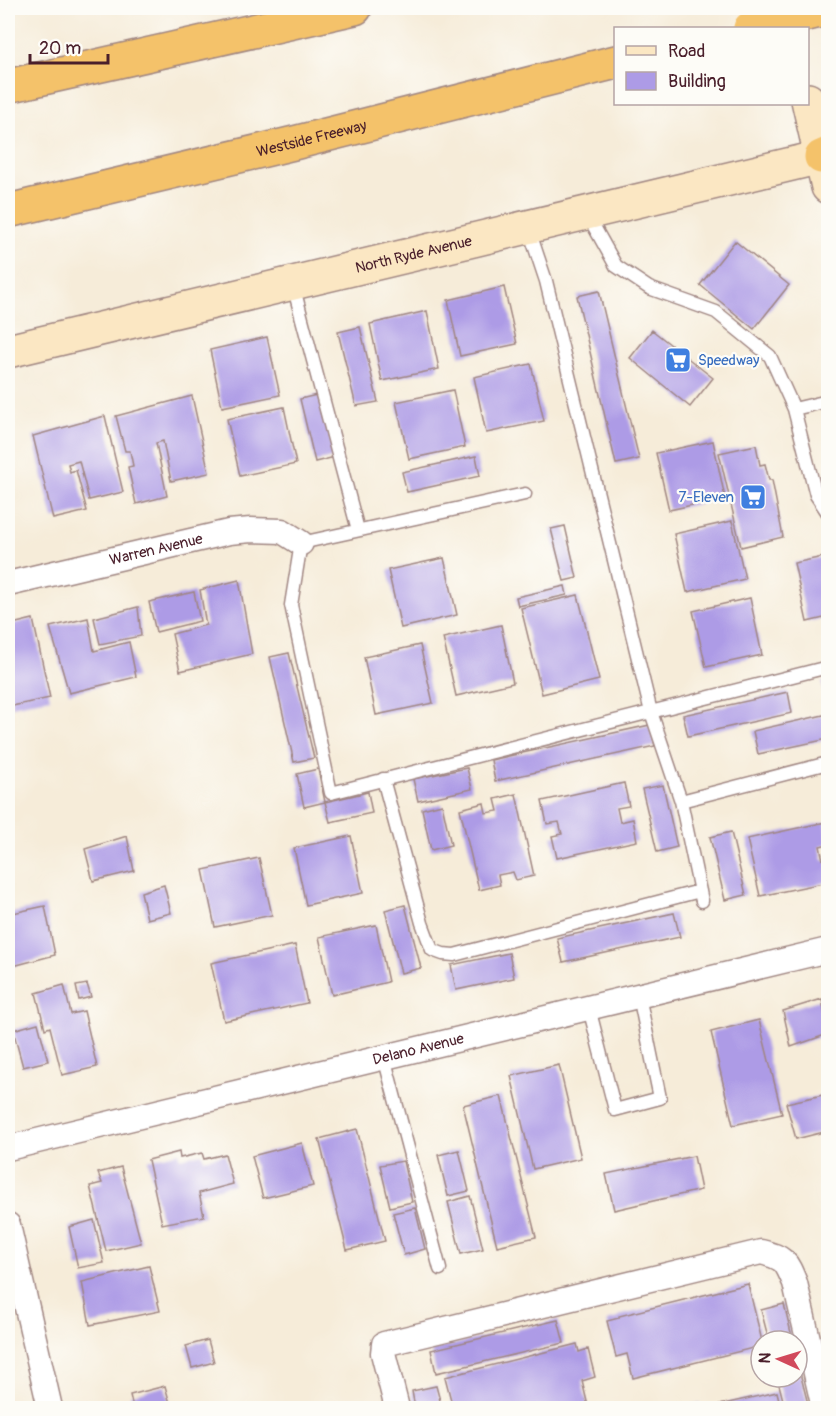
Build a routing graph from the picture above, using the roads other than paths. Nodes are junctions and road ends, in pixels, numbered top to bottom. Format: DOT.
graph roads {
  1 [pos="355,8"];
  2 [pos="786,8"];
  3 [pos="828,9"];
  4 [pos="754,27"];
  5 [pos="791,27"];
  6 [pos="614,62"];
  7 [pos="8,86"];
  8 [pos="809,105"];
  9 [pos="826,166"];
  10 [pos="8,211"];
  11 [pos="586,213"];
  12 [pos="528,226"];
  13 [pos="293,283"];
  14 [pos="8,351"];
  15 [pos="828,401"];
  16 [pos="794,409"];
  17 [pos="525,494"];
  18 [pos="828,513"];
  19 [pos="358,530"];
  20 [pos="302,543"];
  21 [pos="8,584"];
  22 [pos="828,667"];
  23 [pos="651,712"];
  24 [pos="828,763"];
  25 [pos="383,779"];
  26 [pos="681,801"];
  27 [pos="828,950"];
  28 [pos="639,996"];
  29 [pos="589,1008"];
  30 [pos="384,1057"];
  31 [pos="8,1148"];
  32 [pos="8,1225"];
  33 [pos="440,1269"];
  34 [pos="50,1408"];
  35 [pos="397,1408"];
  36 [pos="824,1408"];
  1 -- 7 [label="highway"];
  2 -- 5 [label="street"];
  3 -- 4 [label="highway, bridge"];
  6 -- 10 [label="highway, Westside Freeway"];
  8 -- 9 [label="street"];
  9 -- 11 [label="street, North Ryde Avenue"];
  11 -- 12 [label="street, North Ryde Avenue"];
  11 -- 16 [label="lane"];
  12 -- 13 [label="street, North Ryde Avenue"];
  12 -- 23 [label="lane"];
  13 -- 14 [label="street, North Ryde Avenue"];
  13 -- 19 [label="lane"];
  15 -- 16 [label="lane"];
  16 -- 18 [label="lane"];
  17 -- 19 [label="lane"];
  19 -- 20 [label="lane"];
  20 -- 21 [label="street, Warren Avenue"];
  20 -- 25 [label="lane"];
  22 -- 23 [label="lane"];
  23 -- 25 [label="lane"];
  23 -- 26 [label="lane"];
  24 -- 26 [label="lane"];
  25 -- 26 [label="lane"];
  27 -- 28 [label="street, Delano Avenue"];
  28 -- 29 [label="street, Delano Avenue"];
  28 -- 29 [label="lane"];
  29 -- 30 [label="street, Delano Avenue"];
  30 -- 31 [label="street, Delano Avenue"];
  30 -- 33 [label="lane"];
  32 -- 34 [label="street"];
  35 -- 36 [label="street"];
}
